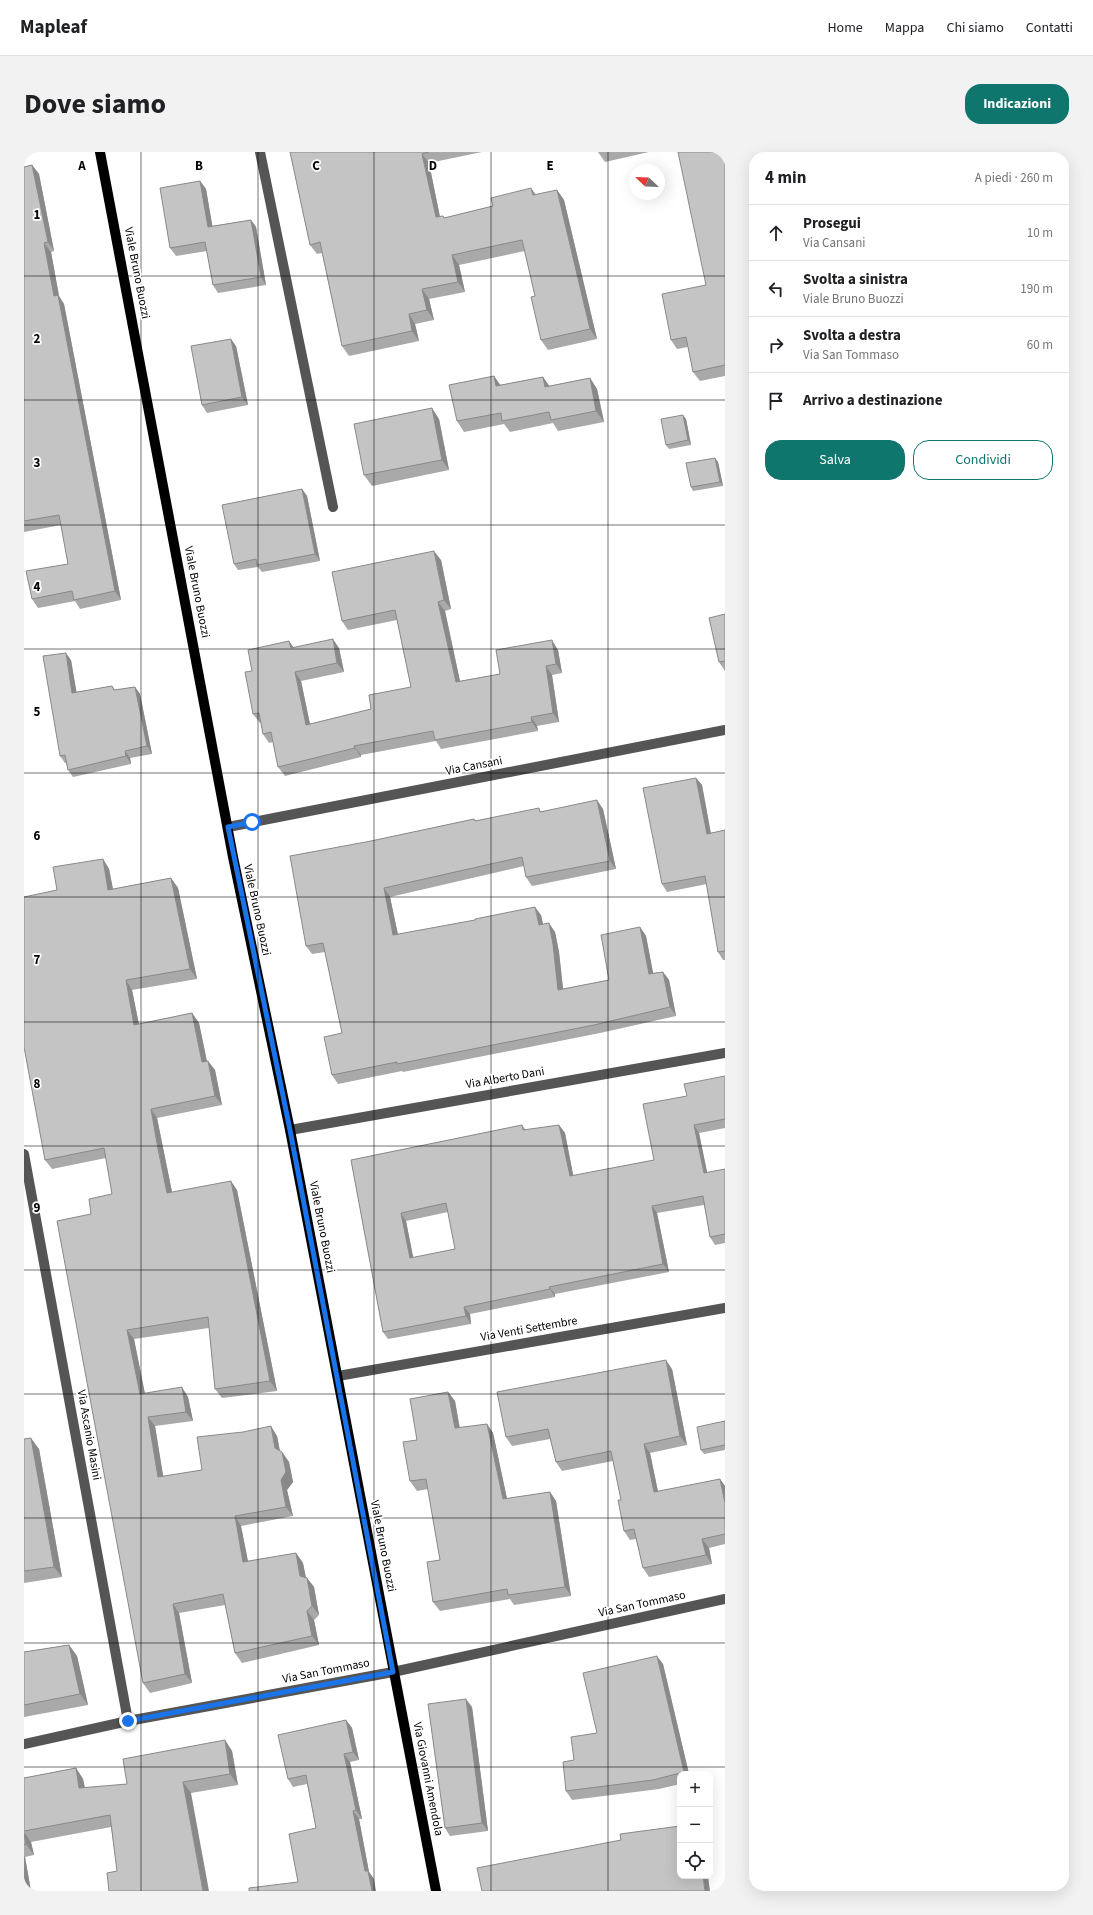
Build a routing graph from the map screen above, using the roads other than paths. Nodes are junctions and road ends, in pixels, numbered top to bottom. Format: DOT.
graph roads {
  1 [pos="100,152"];
  2 [pos="260,152"];
  3 [pos="333,507"];
  4 [pos="725,730"];
  5 [pos="228,827"];
  6 [pos="725,1053"];
  7 [pos="290,1130"];
  8 [pos="24,1154"];
  9 [pos="725,1308"];
  10 [pos="338,1376"];
  11 [pos="725,1599"];
  12 [pos="393,1672"];
  13 [pos="128,1721"];
  14 [pos="24,1744"];
  15 [pos="436,1891"];
  1 -- 5 [label="main road, Viale Bruno Buozzi"];
  2 -- 3 [label="street"];
  4 -- 5 [label="street, Via Cansani"];
  5 -- 7 [label="main road, Viale Bruno Buozzi"];
  6 -- 7 [label="street, Via Alberto Dani"];
  7 -- 10 [label="main road, Viale Bruno Buozzi"];
  8 -- 13 [label="street, Via Ascanio Masini"];
  9 -- 10 [label="street, Via Venti Settembre"];
  10 -- 12 [label="main road, Viale Bruno Buozzi"];
  11 -- 12 [label="street, Via San Tommaso"];
  12 -- 13 [label="street, Via San Tommaso"];
  12 -- 15 [label="main road, Via Giovanni Amendola"];
  13 -- 14 [label="street, Via San Tommaso"];
}
